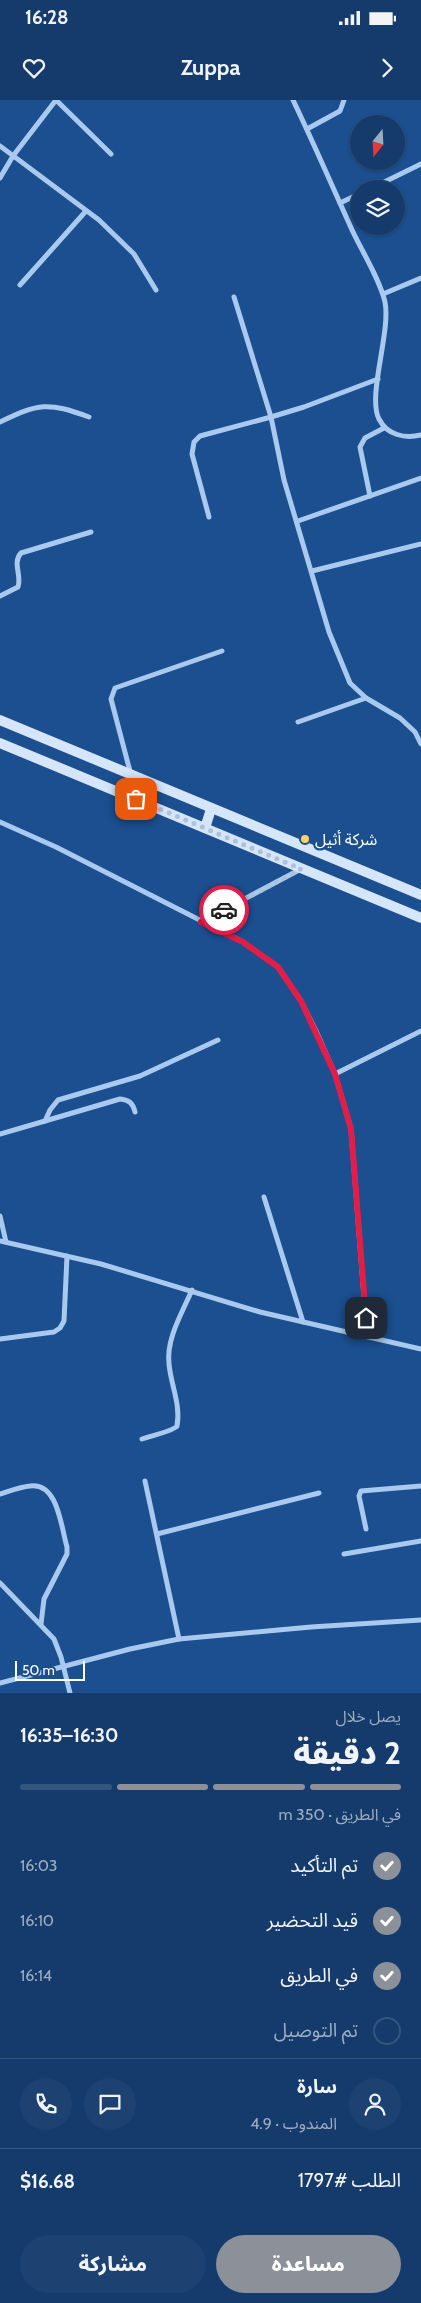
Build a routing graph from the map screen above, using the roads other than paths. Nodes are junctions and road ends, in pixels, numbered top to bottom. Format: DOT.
graph roads {
  1 [pos="56,100"];
  2 [pos="293,100"];
  3 [pos="344,100"];
  4 [pos="307,129"];
  5 [pos="0,146"];
  6 [pos="111,154"];
  7 [pos="14,156"];
  8 [pos="421,164"];
  9 [pos="0,178"];
  10 [pos="388,180"];
  11 [pos="350,199"];
  12 [pos="340,204"];
  13 [pos="86,211"];
  14 [pos="421,278"];
  15 [pos="20,286"];
  16 [pos="156,290"];
  17 [pos="383,294"];
  18 [pos="234,297"];
  19 [pos="378,379"];
  20 [pos="89,417"];
  21 [pos="271,417"];
  22 [pos="0,422"];
  23 [pos="384,428"];
  24 [pos="421,435"];
  25 [pos="421,478"];
  26 [pos="370,496"];
  27 [pos="209,517"];
  28 [pos="298,521"];
  29 [pos="91,532"];
  30 [pos="421,544"];
  31 [pos="312,572"];
  32 [pos="0,596"];
  33 [pos="222,651"];
  34 [pos="366,698"];
  35 [pos="0,720"];
  36 [pos="298,722"];
  37 [pos="0,743"];
  38 [pos="421,744"];
  39 [pos="131,775"];
  40 [pos="211,809"];
  41 [pos="0,822"];
  42 [pos="205,828"];
  43 [pos="301,869"];
  44 [pos="421,895"];
  45 [pos="421,918"];
  46 [pos="201,922"];
  47 [pos="421,1031"];
  48 [pos="218,1040"];
  49 [pos="335,1074"];
  50 [pos="135,1112"];
  51 [pos="44,1122"];
  52 [pos="0,1134"];
  53 [pos="264,1197"];
  54 [pos="0,1216"];
  55 [pos="3,1242"];
  56 [pos="67,1256"];
  57 [pos="192,1290"];
  58 [pos="303,1322"];
  59 [pos="367,1336"];
  60 [pos="0,1339"];
  61 [pos="421,1348"];
  62 [pos="142,1439"];
  63 [pos="145,1481"];
  64 [pos="421,1486"];
  65 [pos="319,1493"];
  66 [pos="0,1494"];
  67 [pos="366,1529"];
  68 [pos="156,1534"];
  69 [pos="421,1541"];
  70 [pos="344,1554"];
  71 [pos="0,1583"];
  72 [pos="421,1620"];
  73 [pos="41,1624"];
  74 [pos="179,1638"];
  75 [pos="64,1667"];
  76 [pos="0,1683"];
  77 [pos="70,1693"];
  1 -- 6 [label="street"];
  1 -- 7 [label="street"];
  2 -- 4 [label="street"];
  3 -- 4 [label="street"];
  4 -- 12 [label="street"];
  5 -- 7 [label="street"];
  7 -- 9 [label="street"];
  7 -- 13 [label="street"];
  8 -- 10 [label="street"];
  11 -- 12 [label="street"];
  12 -- 17 [label="street"];
  13 -- 15 [label="street"];
  13 -- 16 [label="street"];
  14 -- 17 [label="street"];
  17 -- 19 [label="street"];
  18 -- 21 [label="street"];
  19 -- 21 [label="street"];
  19 -- 23 [label="street"];
  20 -- 22 [label="street"];
  21 -- 27 [label="street"];
  21 -- 28 [label="street"];
  23 -- 24 [label="street"];
  23 -- 26 [label="street"];
  25 -- 26 [label="street"];
  26 -- 28 [label="street"];
  28 -- 31 [label="street"];
  29 -- 32 [label="street"];
  30 -- 31 [label="street"];
  31 -- 34 [label="street"];
  33 -- 39 [label="street"];
  34 -- 36 [label="street"];
  34 -- 38 [label="street"];
  35 -- 39 [label="main road"];
  37 -- 42 [label="main road"];
  39 -- 40 [label="main road"];
  40 -- 42 [label="main road"];
  40 -- 44 [label="main road"];
  41 -- 46 [label="street"];
  42 -- 43 [label="main road"];
  43 -- 45 [label="main road"];
  43 -- 46 [label="street"];
  46 -- 49 [label="street"];
  47 -- 49 [label="street"];
  48 -- 51 [label="street"];
  49 -- 59 [label="street"];
  50 -- 51 [label="street"];
  51 -- 52 [label="street"];
  53 -- 58 [label="street"];
  54 -- 55 [label="street"];
  55 -- 56 [label="street"];
  56 -- 57 [label="street"];
  56 -- 60 [label="street"];
  57 -- 58 [label="street"];
  57 -- 62 [label="street"];
  58 -- 59 [label="street"];
  59 -- 61 [label="street"];
  63 -- 68 [label="street"];
  64 -- 67 [label="street"];
  65 -- 68 [label="street"];
  66 -- 73 [label="street"];
  68 -- 74 [label="street"];
  69 -- 70 [label="street"];
  71 -- 73 [label="street"];
  72 -- 74 [label="street"];
  73 -- 75 [label="street"];
  74 -- 75 [label="street"];
  75 -- 76 [label="street"];
  75 -- 77 [label="street"];
}
